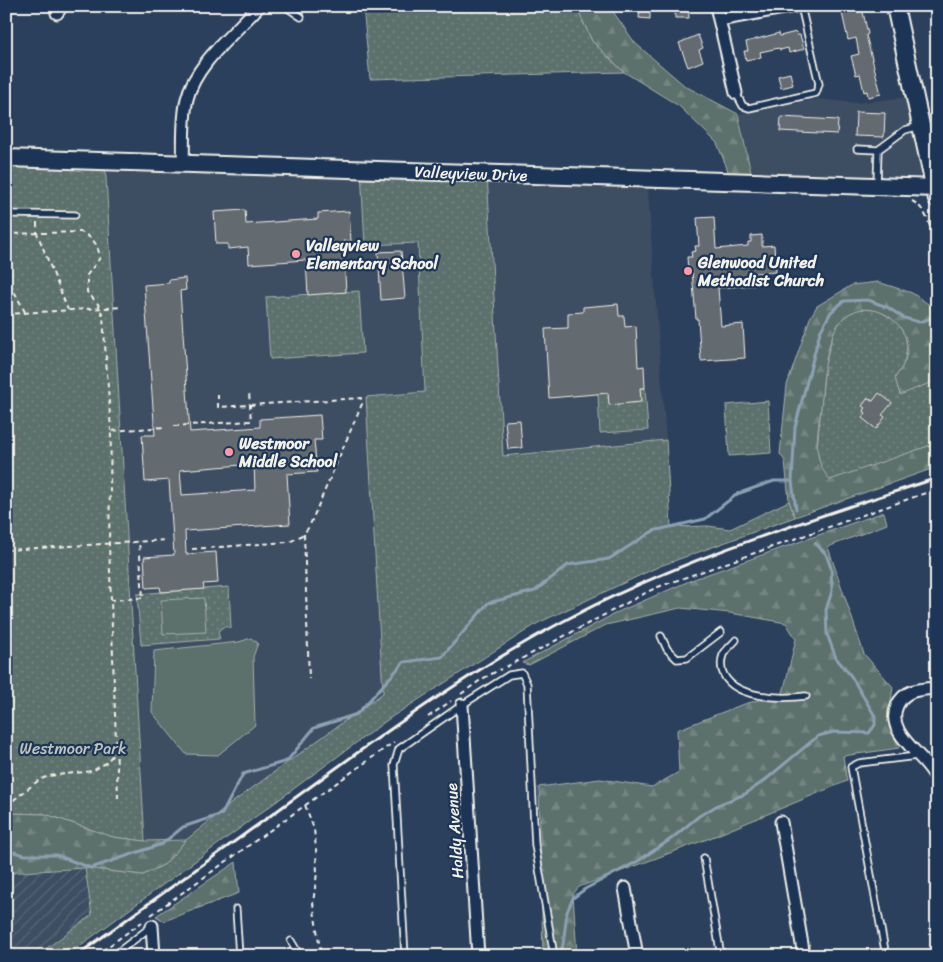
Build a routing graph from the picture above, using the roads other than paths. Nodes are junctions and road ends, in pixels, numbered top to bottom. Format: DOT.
graph roads {
  1 [pos="259,6"];
  2 [pos="285,6"];
  3 [pos="716,6"];
  4 [pos="795,6"];
  5 [pos="802,6"];
  6 [pos="895,6"];
  7 [pos="301,17"];
  8 [pos="719,20"];
  9 [pos="736,93"];
  10 [pos="921,126"];
  11 [pos="857,149"];
  12 [pos="878,150"];
  13 [pos="6,158"];
  14 [pos="183,164"];
  15 [pos="877,186"];
  16 [pos="936,191"];
  17 [pos="6,212"];
  18 [pos="75,215"];
  19 [pos="721,632"];
  20 [pos="661,636"];
  21 [pos="736,640"];
  22 [pos="937,688"];
  23 [pos="806,696"];
  24 [pos="462,705"];
  25 [pos="920,755"];
  26 [pos="937,780"];
  27 [pos="781,822"];
  28 [pos="704,858"];
  29 [pos="625,888"];
  30 [pos="236,909"];
  31 [pos="152,926"];
  32 [pos="291,941"];
  33 [pos="112,956"];
  34 [pos="154,956"];
  35 [pos="239,956"];
  36 [pos="300,956"];
  37 [pos="405,956"];
  38 [pos="478,956"];
  39 [pos="554,956"];
  40 [pos="637,956"];
  41 [pos="721,956"];
  42 [pos="804,956"];
  43 [pos="886,956"];
  1 -- 14 [label="street"];
  2 -- 7 [label="lane"];
  3 -- 8 [label="street"];
  4 -- 8 [label="street"];
  5 -- 9 [label="lane"];
  6 -- 10 [label="street"];
  8 -- 9 [label="street"];
  10 -- 12 [label="lane"];
  10 -- 16 [label="street"];
  11 -- 12 [label="lane"];
  12 -- 15 [label="lane"];
  13 -- 14 [label="street, Valleyview Drive"];
  14 -- 15 [label="street, Valleyview Drive"];
  15 -- 16 [label="street, Valleyview Drive"];
  17 -- 18 [label="lane"];
  19 -- 20 [label="lane"];
  21 -- 23 [label="lane"];
  22 -- 25 [label="street"];
  24 -- 37 [label="lane"];
  24 -- 38 [label="street, Haldy Avenue"];
  24 -- 39 [label="lane"];
  25 -- 26 [label="street"];
  25 -- 43 [label="lane"];
  27 -- 42 [label="street"];
  28 -- 41 [label="lane"];
  29 -- 40 [label="street"];
  30 -- 35 [label="lane"];
  31 -- 33 [label="lane"];
  31 -- 34 [label="street"];
  32 -- 36 [label="lane"];
}
